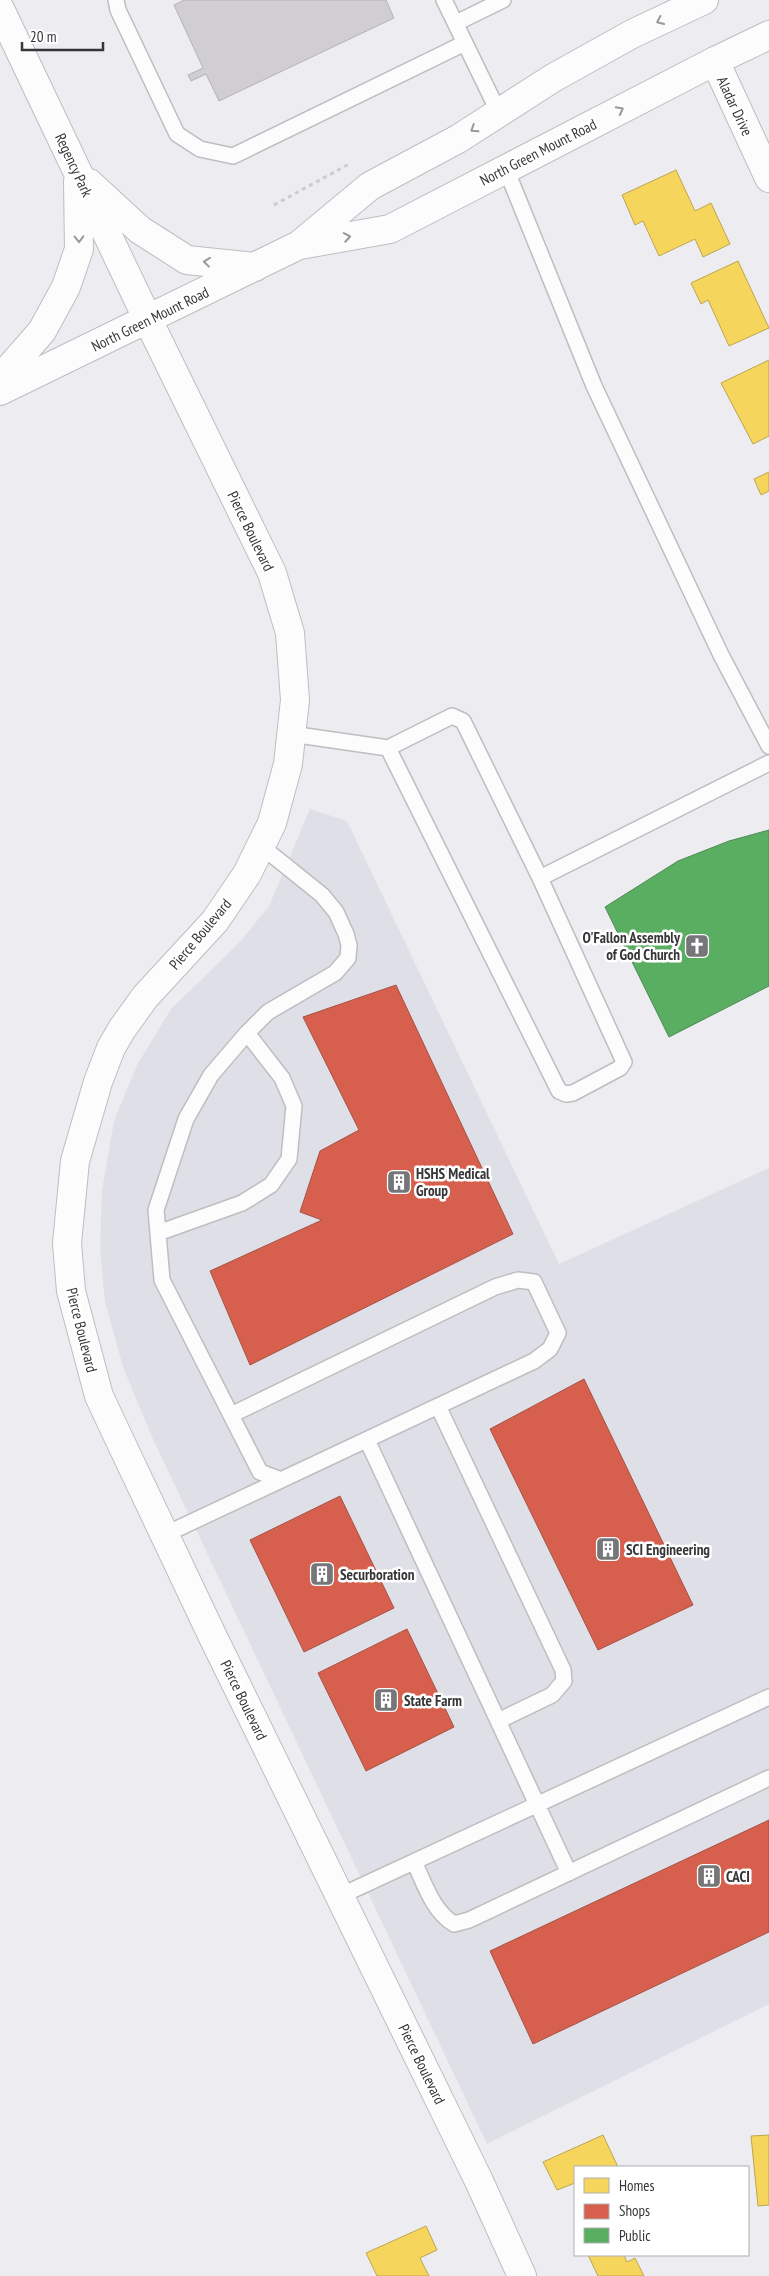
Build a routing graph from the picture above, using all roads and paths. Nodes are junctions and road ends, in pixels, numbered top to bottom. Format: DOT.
graph roads {
  1 [pos="116,0"];
  2 [pos="444,0"];
  3 [pos="503,0"];
  4 [pos="704,0"];
  5 [pos="0,9"];
  6 [pos="456,23"];
  7 [pos="769,35"];
  8 [pos="465,43"];
  9 [pos="715,61"];
  10 [pos="499,113"];
  11 [pos="506,169"];
  12 [pos="78,173"];
  13 [pos="769,178"];
  14 [pos="299,245"];
  15 [pos="255,267"];
  16 [pos="148,320"];
  17 [pos="0,379"];
  18 [pos="0,391"];
  19 [pos="291,734"];
  20 [pos="769,746"];
  21 [pos="388,748"];
  22 [pos="769,763"];
  23 [pos="260,846"];
  24 [pos="540,878"];
  25 [pos="247,1033"];
  26 [pos="158,1234"];
  27 [pos="438,1406"];
  28 [pos="231,1415"];
  29 [pos="367,1440"];
  30 [pos="281,1480"];
  31 [pos="164,1535"];
  32 [pos="769,1697"];
  33 [pos="498,1722"];
  34 [pos="769,1778"];
  35 [pos="538,1804"];
  36 [pos="414,1862"];
  37 [pos="569,1873"];
  38 [pos="340,1896"];
  39 [pos="522,2276"];
  1 -- 8 [label="lane"];
  2 -- 6 [label="lane"];
  3 -- 6 [label="lane"];
  4 -- 10 [label="street, North Green Mount Road, one-way"];
  5 -- 12 [label="street, Regency Park"];
  6 -- 8 [label="lane"];
  7 -- 9 [label="street, North Green Mount Road"];
  8 -- 10 [label="lane"];
  11 -- 9 [label="street, North Green Mount Road, one-way"];
  9 -- 13 [label="street, Aladar Drive"];
  10 -- 14 [label="street, North Green Mount Road, one-way"];
  14 -- 11 [label="street, North Green Mount Road, one-way"];
  11 -- 20 [label="lane"];
  15 -- 12 [label="street, one-way"];
  12 -- 16 [label="street, Regency Park"];
  12 -- 17 [label="street, one-way"];
  14 -- 15 [label="street, North Green Mount Road"];
  15 -- 16 [label="street, North Green Mount Road"];
  16 -- 18 [label="street, North Green Mount Road"];
  16 -- 19 [label="street, Pierce Boulevard"];
  19 -- 21 [label="lane"];
  19 -- 23 [label="street, Pierce Boulevard"];
  21 -- 24 [label="lane"];
  21 -- 24 [label="lane"];
  22 -- 24 [label="lane"];
  23 -- 25 [label="lane"];
  23 -- 31 [label="street, Pierce Boulevard"];
  25 -- 26 [label="lane"];
  25 -- 26 [label="lane"];
  26 -- 28 [label="lane"];
  27 -- 28 [label="lane"];
  27 -- 29 [label="lane"];
  27 -- 33 [label="lane"];
  28 -- 30 [label="lane"];
  29 -- 30 [label="lane"];
  29 -- 33 [label="lane"];
  30 -- 31 [label="lane"];
  31 -- 38 [label="street, Pierce Boulevard"];
  32 -- 35 [label="lane"];
  33 -- 35 [label="lane"];
  34 -- 37 [label="lane"];
  35 -- 36 [label="lane"];
  35 -- 37 [label="lane"];
  36 -- 37 [label="lane"];
  36 -- 38 [label="lane"];
  38 -- 39 [label="street, Pierce Boulevard"];
}
